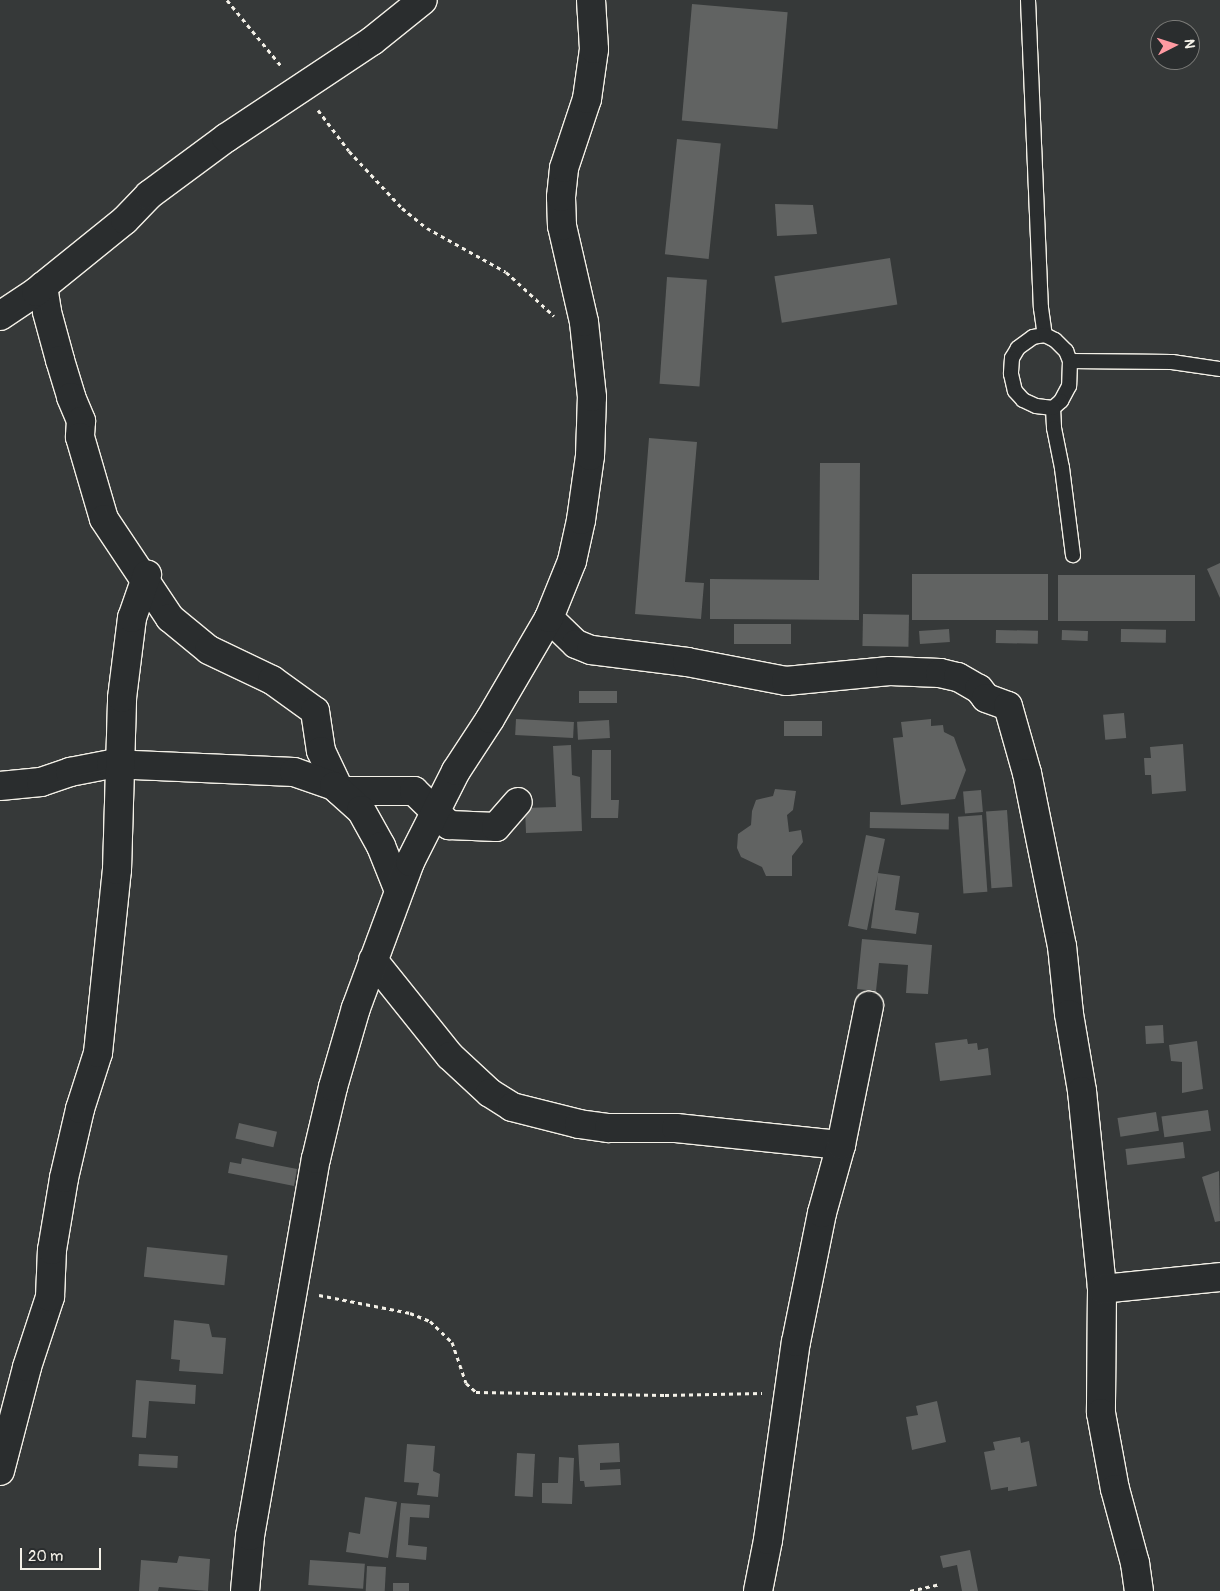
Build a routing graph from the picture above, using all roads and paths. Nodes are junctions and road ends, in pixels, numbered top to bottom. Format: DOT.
graph roads {
  1 [pos="227,0"];
  2 [pos="423,0"];
  3 [pos="591,0"];
  4 [pos="1028,0"];
  5 [pos="301,90"];
  6 [pos="43,286"];
  7 [pos="0,316"];
  8 [pos="555,318"];
  9 [pos="1045,335"];
  10 [pos="1070,362"];
  11 [pos="1220,369"];
  12 [pos="1053,408"];
  13 [pos="1073,555"];
  14 [pos="146,577"];
  15 [pos="549,618"];
  16 [pos="119,764"];
  17 [pos="0,786"];
  18 [pos="340,791"];
  19 [pos="518,802"];
  20 [pos="436,812"];
  21 [pos="399,891"];
  22 [pos="373,960"];
  23 [pos="869,1006"];
  24 [pos="840,1145"];
  25 [pos="1220,1277"];
  26 [pos="1102,1289"];
  27 [pos="294,1290"];
  28 [pos="789,1393"];
  29 [pos="0,1471"];
  30 [pos="940,1584"];
  31 [pos="245,1591"];
  32 [pos="758,1591"];
  33 [pos="910,1591"];
  34 [pos="1139,1591"];
  1 -- 5 [label="path"];
  2 -- 5 [label="street"];
  3 -- 15 [label="street"];
  4 -- 9 [label="lane"];
  5 -- 6 [label="street"];
  5 -- 8 [label="path"];
  6 -- 7 [label="street"];
  6 -- 14 [label="street"];
  9 -- 10 [label="lane"];
  9 -- 12 [label="lane"];
  10 -- 11 [label="lane"];
  10 -- 12 [label="lane"];
  12 -- 13 [label="lane"];
  14 -- 16 [label="street"];
  14 -- 18 [label="street"];
  15 -- 20 [label="street"];
  15 -- 26 [label="street"];
  16 -- 17 [label="street"];
  16 -- 18 [label="street"];
  16 -- 29 [label="street"];
  18 -- 20 [label="street"];
  18 -- 21 [label="street"];
  19 -- 20 [label="street"];
  20 -- 21 [label="street"];
  21 -- 22 [label="street"];
  22 -- 24 [label="street"];
  22 -- 27 [label="street"];
  23 -- 24 [label="street"];
  24 -- 28 [label="street"];
  25 -- 26 [label="street"];
  26 -- 34 [label="street"];
  27 -- 28 [label="path"];
  27 -- 31 [label="street"];
  28 -- 32 [label="street"];
  30 -- 33 [label="path"];
}
